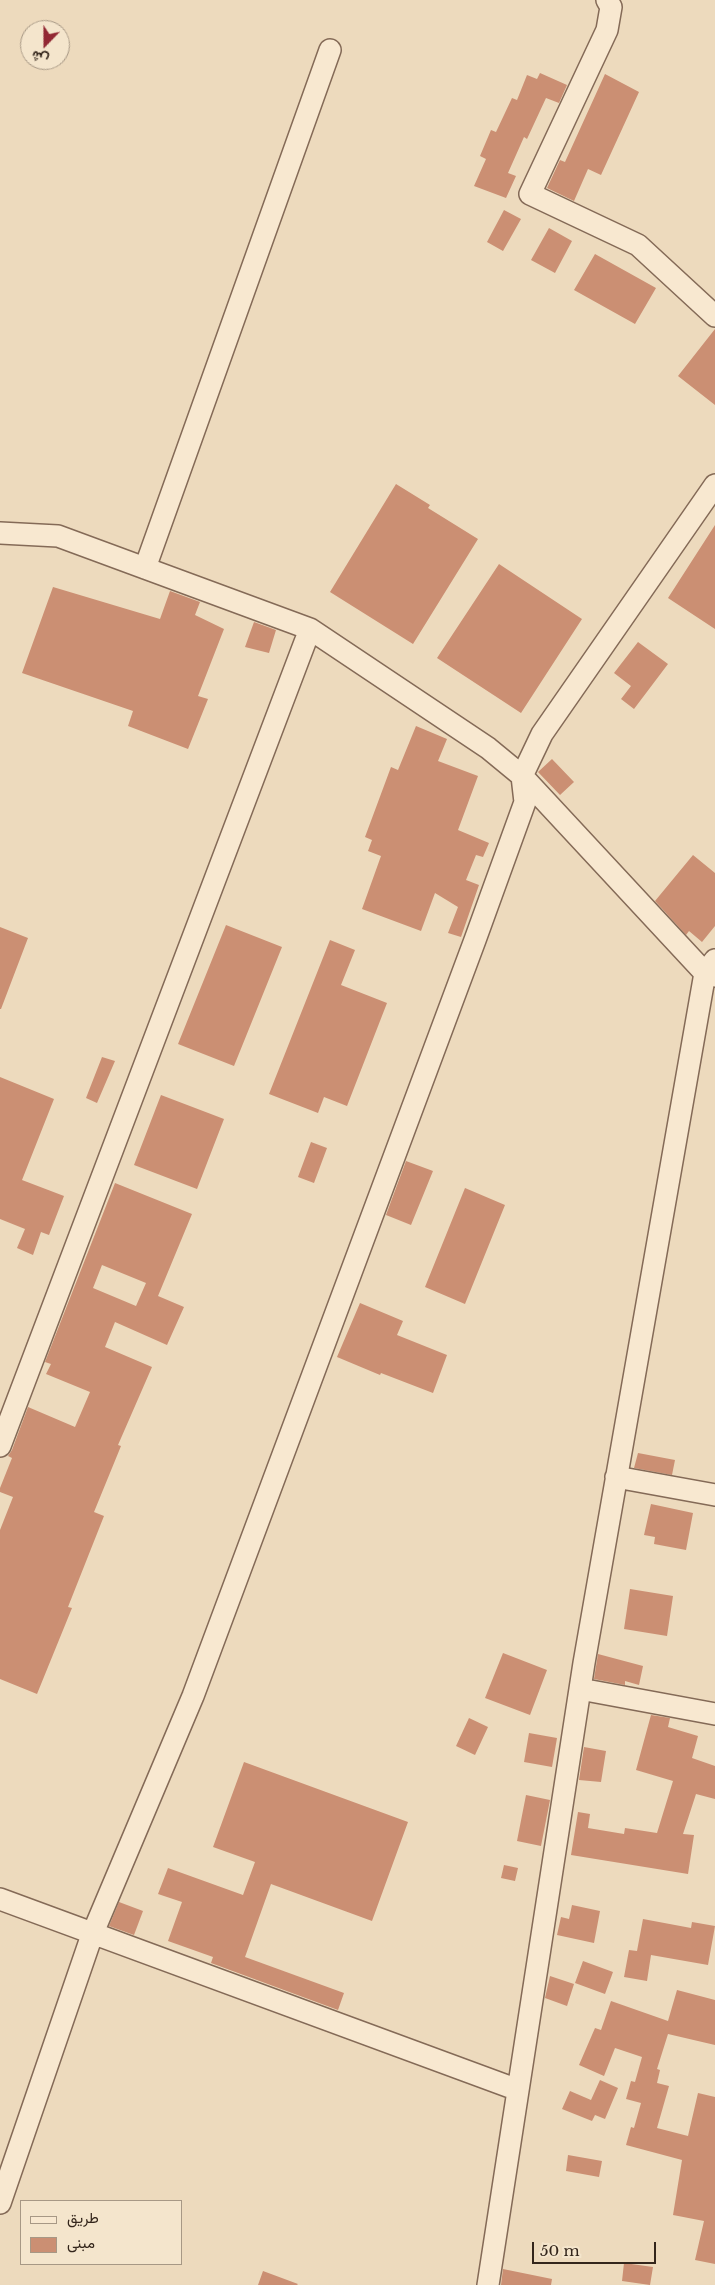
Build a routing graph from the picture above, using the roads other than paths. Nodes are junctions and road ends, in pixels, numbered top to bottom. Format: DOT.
graph roads {
  1 [pos="607,0"];
  2 [pos="330,50"];
  3 [pos="715,316"];
  4 [pos="715,485"];
  5 [pos="0,533"];
  6 [pos="145,568"];
  7 [pos="310,629"];
  8 [pos="522,776"];
  9 [pos="712,970"];
  10 [pos="0,1446"];
  11 [pos="616,1477"];
  12 [pos="715,1495"];
  13 [pos="580,1689"];
  14 [pos="715,1714"];
  15 [pos="0,1900"];
  16 [pos="92,1935"];
  17 [pos="518,2090"];
  18 [pos="0,2203"];
  19 [pos="488,2285"];
  1 -- 3 [label="street"];
  2 -- 6 [label="street"];
  4 -- 8 [label="street"];
  5 -- 6 [label="street"];
  6 -- 7 [label="street"];
  7 -- 8 [label="street"];
  7 -- 10 [label="street"];
  8 -- 9 [label="street"];
  8 -- 16 [label="street"];
  9 -- 11 [label="street"];
  11 -- 12 [label="street"];
  11 -- 13 [label="street"];
  13 -- 14 [label="street"];
  13 -- 17 [label="street"];
  15 -- 16 [label="street"];
  16 -- 17 [label="street"];
  16 -- 18 [label="street"];
  17 -- 19 [label="street"];
}
